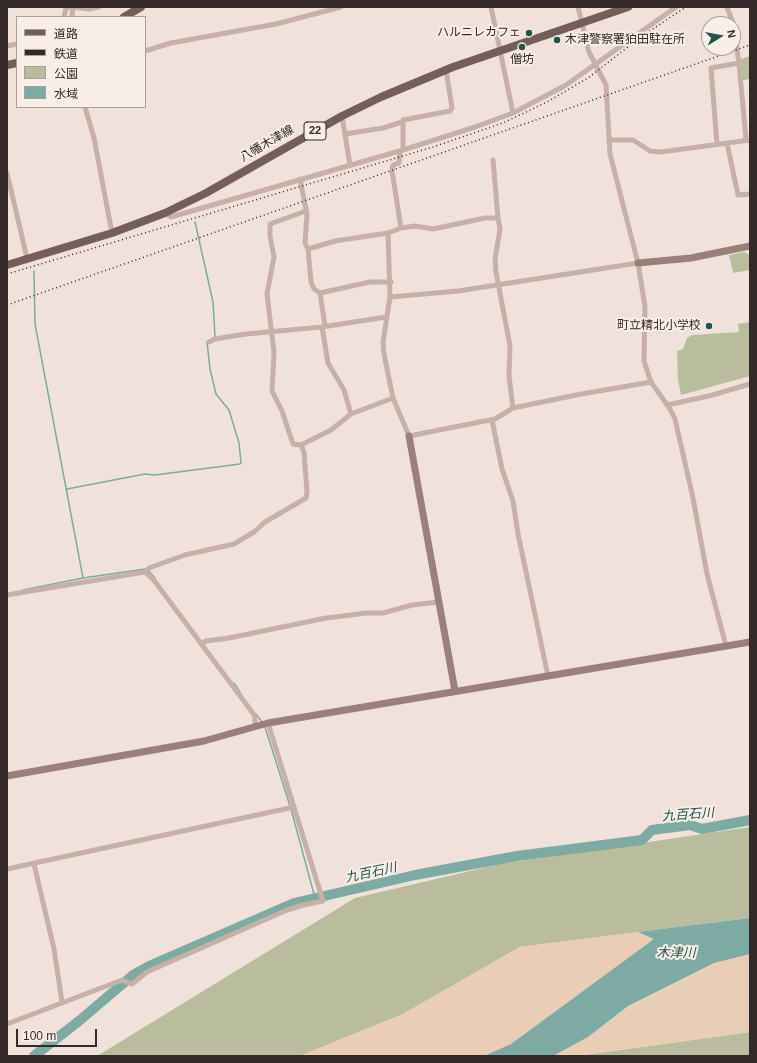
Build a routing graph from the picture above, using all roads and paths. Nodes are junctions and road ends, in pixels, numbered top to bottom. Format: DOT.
graph roads {
  1 [pos="73,7"];
  2 [pos="99,7"];
  3 [pos="141,7"];
  4 [pos="341,7"];
  5 [pos="490,7"];
  6 [pos="578,7"];
  7 [pos="628,7"];
  8 [pos="676,7"];
  9 [pos="727,7"];
  10 [pos="64,16"];
  11 [pos="126,16"];
  12 [pos="582,23"];
  13 [pos="146,50"];
  14 [pos="500,51"];
  15 [pos="739,63"];
  16 [pos="595,66"];
  17 [pos="446,70"];
  18 [pos="85,108"];
  19 [pos="513,112"];
  20 [pos="342,116"];
  21 [pos="402,122"];
  22 [pos="345,134"];
  23 [pos="609,140"];
  24 [pos="748,140"];
  25 [pos="727,143"];
  26 [pos="717,144"];
  27 [pos="402,151"];
  28 [pos="493,160"];
  29 [pos="350,165"];
  30 [pos="7,172"];
  31 [pos="300,179"];
  32 [pos="750,194"];
  33 [pos="306,211"];
  34 [pos="164,213"];
  35 [pos="498,218"];
  36 [pos="401,228"];
  37 [pos="112,232"];
  38 [pos="388,233"];
  39 [pos="750,246"];
  40 [pos="308,249"];
  41 [pos="27,258"];
  42 [pos="638,263"];
  43 [pos="7,265"];
  44 [pos="391,282"];
  45 [pos="499,283"];
  46 [pos="320,293"];
  47 [pos="390,297"];
  48 [pos="386,316"];
  49 [pos="324,327"];
  50 [pos="272,331"];
  51 [pos="209,342"];
  52 [pos="651,382"];
  53 [pos="750,384"];
  54 [pos="393,398"];
  55 [pos="667,405"];
  56 [pos="513,408"];
  57 [pos="351,414"];
  58 [pos="492,420"];
  59 [pos="409,436"];
  60 [pos="301,446"];
  61 [pos="145,572"];
  62 [pos="7,595"];
  63 [pos="439,602"];
  64 [pos="750,642"];
  65 [pos="201,644"];
  66 [pos="726,646"];
  67 [pos="548,676"];
  68 [pos="456,691"];
  69 [pos="268,723"];
  70 [pos="255,726"];
  71 [pos="7,776"];
  72 [pos="294,807"];
  73 [pos="34,864"];
  74 [pos="7,869"];
  75 [pos="62,1002"];
  76 [pos="7,1024"];
  1 -- 2 [label="street"];
  1 -- 10 [label="street"];
  3 -- 11 [label="main road"];
  4 -- 13 [label="street"];
  5 -- 14 [label="street"];
  6 -- 12 [label="street"];
  7 -- 12 [label="main road, 八幡木津線 / 22"];
  8 -- 16 [label="street"];
  9 -- 15 [label="street"];
  12 -- 14 [label="main road, 八幡木津線 / 22"];
  12 -- 16 [label="street"];
  14 -- 17 [label="main road, 八幡木津線 / 22"];
  14 -- 19 [label="street"];
  15 -- 24 [label="street"];
  15 -- 26 [label="street"];
  16 -- 19 [label="street"];
  16 -- 23 [label="street"];
  17 -- 20 [label="main road, 八幡木津線 / 22"];
  17 -- 21 [label="street"];
  18 -- 37 [label="street"];
  19 -- 27 [label="street"];
  20 -- 22 [label="street"];
  20 -- 34 [label="main road, 八幡木津線 / 22"];
  21 -- 22 [label="street"];
  21 -- 27 [label="street"];
  22 -- 29 [label="street"];
  23 -- 26 [label="street"];
  23 -- 42 [label="street"];
  24 -- 25 [label="street"];
  25 -- 26 [label="street"];
  25 -- 32 [label="street"];
  27 -- 29 [label="street"];
  27 -- 36 [label="street"];
  28 -- 35 [label="street"];
  29 -- 31 [label="street"];
  30 -- 41 [label="street"];
  31 -- 33 [label="street"];
  31 -- 34 [label="street"];
  33 -- 40 [label="street"];
  33 -- 50 [label="street"];
  34 -- 37 [label="main road, 八幡木津線 / 22"];
  35 -- 36 [label="street"];
  35 -- 45 [label="street"];
  36 -- 38 [label="street"];
  37 -- 41 [label="main road, 八幡木津線 / 22"];
  38 -- 40 [label="street"];
  38 -- 44 [label="street"];
  39 -- 42 [label="street"];
  40 -- 46 [label="street"];
  41 -- 43 [label="main road, 八幡木津線 / 22"];
  42 -- 45 [label="street"];
  42 -- 52 [label="street"];
  44 -- 46 [label="street"];
  44 -- 47 [label="street"];
  45 -- 47 [label="street"];
  45 -- 56 [label="street"];
  46 -- 49 [label="street"];
  47 -- 48 [label="street"];
  48 -- 49 [label="street"];
  48 -- 54 [label="street"];
  49 -- 50 [label="street"];
  49 -- 57 [label="street"];
  50 -- 51 [label="street"];
  50 -- 60 [label="street"];
  52 -- 55 [label="street"];
  52 -- 56 [label="street"];
  53 -- 55 [label="street"];
  54 -- 57 [label="street"];
  54 -- 59 [label="street"];
  55 -- 66 [label="street"];
  56 -- 58 [label="street"];
  57 -- 60 [label="street"];
  58 -- 59 [label="street"];
  58 -- 67 [label="street"];
  59 -- 63 [label="street"];
  60 -- 61 [label="street"];
  61 -- 62 [label="street"];
  61 -- 65 [label="street"];
  63 -- 65 [label="street"];
  63 -- 68 [label="street"];
  64 -- 66 [label="street"];
  65 -- 70 [label="street"];
  66 -- 67 [label="street"];
  67 -- 68 [label="street"];
  68 -- 69 [label="street"];
  69 -- 70 [label="street"];
  69 -- 72 [label="street"];
  70 -- 71 [label="street"];
  72 -- 73 [label="street"];
  72 -- 75 [label="street"];
  73 -- 74 [label="street"];
  73 -- 75 [label="street"];
  75 -- 76 [label="street"];
}
